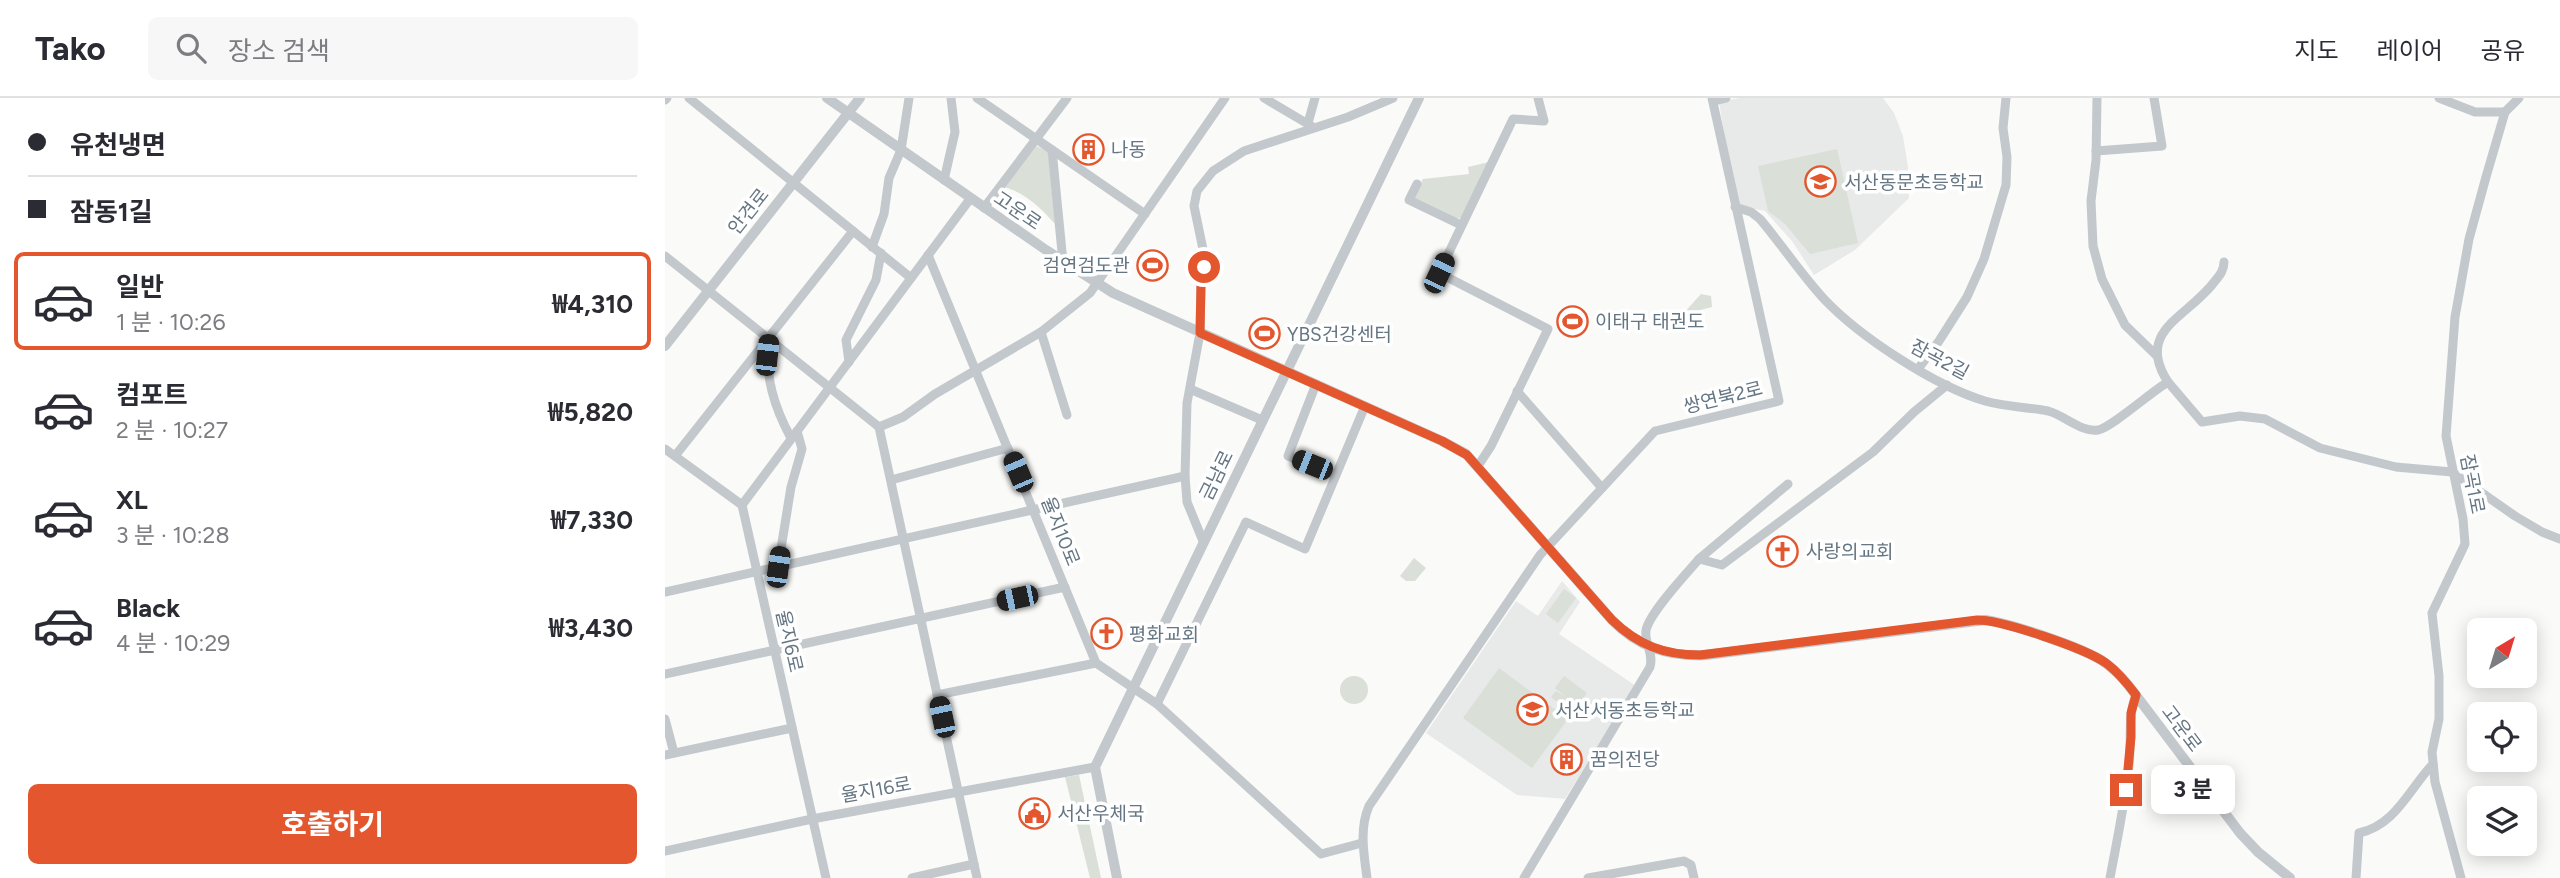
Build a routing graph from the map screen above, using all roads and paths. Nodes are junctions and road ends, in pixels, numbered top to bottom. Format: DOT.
graph roads {
  1 [pos="689,98"];
  2 [pos="827,98"];
  3 [pos="860,98"];
  4 [pos="909,98"];
  5 [pos="951,98"];
  6 [pos="977,98"];
  7 [pos="1067,98"];
  8 [pos="1225,98"];
  9 [pos="1264,98"];
  10 [pos="1315,98"];
  11 [pos="1393,98"];
  12 [pos="1419,98"];
  13 [pos="1538,98"];
  14 [pos="1726,98"];
  15 [pos="2006,98"];
  16 [pos="2097,98"];
  17 [pos="2154,98"];
  18 [pos="2439,98"];
  19 [pos="2519,98"];
  20 [pos="1713,99"];
  21 [pos="2505,111"];
  22 [pos="848,113"];
  23 [pos="1311,125"];
  24 [pos="1036,139"];
  25 [pos="901,150"];
  26 [pos="1052,150"];
  27 [pos="2096,150"];
  28 [pos="944,180"];
  29 [pos="793,183"];
  30 [pos="1416,184"];
  31 [pos="971,199"];
  32 [pos="1735,207"];
  33 [pos="984,208"];
  34 [pos="1145,214"];
  35 [pos="1461,225"];
  36 [pos="853,231"];
  37 [pos="872,247"];
  38 [pos="881,253"];
  39 [pos="665,256"];
  40 [pos="928,256"];
  41 [pos="1063,262"];
  42 [pos="2224,262"];
  43 [pos="911,278"];
  44 [pos="1096,284"];
  45 [pos="709,290"];
  46 [pos="1041,332"];
  47 [pos="1200,333"];
  48 [pos="769,338"];
  49 [pos="665,346"];
  50 [pos="2156,355"];
  51 [pos="849,362"];
  52 [pos="1918,369"];
  53 [pos="1286,370"];
  54 [pos="976,372"];
  55 [pos="2168,382"];
  56 [pos="1316,384"];
  57 [pos="1947,385"];
  58 [pos="830,387"];
  59 [pos="1189,389"];
  60 [pos="1517,391"];
  61 [pos="1365,406"];
  62 [pos="1067,415"];
  63 [pos="1262,420"];
  64 [pos="879,427"];
  65 [pos="794,435"];
  66 [pos="1008,448"];
  67 [pos="665,449"];
  68 [pos="675,456"];
  69 [pos="1478,466"];
  70 [pos="2452,472"];
  71 [pos="1336,475"];
  72 [pos="1185,476"];
  73 [pos="891,480"];
  74 [pos="1789,484"];
  75 [pos="1602,488"];
  76 [pos="742,505"];
  77 [pos="1033,510"];
  78 [pos="903,539"];
  79 [pos="2560,539"];
  80 [pos="1203,541"];
  81 [pos="1547,547"];
  82 [pos="1699,559"];
  83 [pos="778,567"];
  84 [pos="757,572"];
  85 [pos="1065,587"];
  86 [pos="665,593"];
  87 [pos="921,619"];
  88 [pos="1649,647"];
  89 [pos="774,650"];
  90 [pos="1097,663"];
  91 [pos="665,674"];
  92 [pos="1133,688"];
  93 [pos="937,695"];
  94 [pos="2136,695"];
  95 [pos="1157,704"];
  96 [pos="665,719"];
  97 [pos="792,728"];
  98 [pos="669,754"];
  99 [pos="2433,764"];
  100 [pos="1095,767"];
  101 [pos="958,792"];
  102 [pos="812,819"];
  103 [pos="1362,843"];
  104 [pos="665,851"];
  105 [pos="974,864"];
  106 [pos="1637,874"];
  107 [pos="826,878"];
  108 [pos="912,878"];
  109 [pos="977,878"];
  110 [pos="1118,878"];
  111 [pos="1367,878"];
  112 [pos="1524,878"];
  113 [pos="1588,878"];
  114 [pos="1694,878"];
  115 [pos="2110,878"];
  116 [pos="2290,878"];
  117 [pos="2356,878"];
  118 [pos="2461,878"];
  1 -- 29 [label="street"];
  2 -- 22 [label="street, 고운로"];
  3 -- 22 [label="street, 안견로"];
  4 -- 25 [label="street"];
  5 -- 28 [label="street"];
  6 -- 24 [label="street"];
  7 -- 24 [label="street"];
  8 -- 34 [label="street"];
  9 -- 23 [label="street"];
  10 -- 23 [label="street"];
  11 -- 23 [label="street"];
  12 -- 53 [label="street, 금남로"];
  13 -- 35 [label="street"];
  14 -- 20 [label="street"];
  15 -- 52 [label="street"];
  16 -- 27 [label="street"];
  17 -- 27 [label="street"];
  18 -- 21 [label="street"];
  19 -- 21 [label="street"];
  20 -- 32 [label="street, 쌍연북2로"];
  21 -- 70 [label="street, 잠곡1로"];
  22 -- 25 [label="street, 고운로"];
  22 -- 29 [label="street, 안견로"];
  23 -- 47 [label="street"];
  24 -- 26 [label="street"];
  24 -- 33 [label="street"];
  25 -- 28 [label="street, 고운로"];
  25 -- 37 [label="street"];
  26 -- 34 [label="street"];
  26 -- 41 [label="street"];
  27 -- 50 [label="street"];
  28 -- 31 [label="street, 고운로"];
  29 -- 36 [label="street"];
  29 -- 45 [label="street, 안견로"];
  30 -- 35 [label="street"];
  31 -- 33 [label="street, 고운로"];
  31 -- 40 [label="street"];
  32 -- 52 [label="street, 잠곡2길"];
  32 -- 75 [label="street, 쌍연북2로"];
  33 -- 41 [label="street, 고운로"];
  34 -- 44 [label="street"];
  35 -- 60 [label="street"];
  36 -- 37 [label="street"];
  36 -- 48 [label="street"];
  37 -- 38 [label="street"];
  38 -- 43 [label="street"];
  38 -- 51 [label="street"];
  39 -- 45 [label="street"];
  40 -- 43 [label="street"];
  40 -- 54 [label="street, 율지10로"];
  41 -- 44 [label="street, 고운로"];
  42 -- 50 [label="street"];
  43 -- 51 [label="street"];
  44 -- 46 [label="street"];
  44 -- 47 [label="street, 고운로"];
  45 -- 48 [label="street"];
  45 -- 49 [label="street, 안견로"];
  46 -- 54 [label="street"];
  46 -- 62 [label="street"];
  47 -- 53 [label="street, 고운로"];
  47 -- 59 [label="street"];
  48 -- 58 [label="street"];
  48 -- 65 [label="street"];
  48 -- 68 [label="street"];
  50 -- 55 [label="street"];
  51 -- 58 [label="street"];
  52 -- 57 [label="street, 잠곡2길"];
  53 -- 56 [label="street, 고운로"];
  53 -- 63 [label="street, 금남로"];
  54 -- 64 [label="street"];
  54 -- 66 [label="street, 율지10로"];
  55 -- 57 [label="street, 잠곡2길"];
  55 -- 70 [label="street"];
  56 -- 61 [label="street, 고운로"];
  56 -- 71 [label="street"];
  57 -- 82 [label="street"];
  58 -- 64 [label="street"];
  58 -- 65 [label="street"];
  59 -- 63 [label="street"];
  59 -- 72 [label="street"];
  60 -- 69 [label="street"];
  60 -- 75 [label="street"];
  61 -- 69 [label="street, 고운로"];
  61 -- 71 [label="street"];
  63 -- 80 [label="street, 금남로"];
  64 -- 73 [label="street"];
  65 -- 76 [label="street"];
  65 -- 83 [label="street"];
  66 -- 73 [label="street"];
  66 -- 77 [label="street, 율지10로"];
  67 -- 68 [label="street"];
  68 -- 76 [label="street"];
  69 -- 81 [label="street, 고운로"];
  70 -- 79 [label="street"];
  70 -- 99 [label="street, 잠곡1로"];
  71 -- 95 [label="street"];
  72 -- 77 [label="street"];
  72 -- 80 [label="street"];
  73 -- 78 [label="street"];
  74 -- 82 [label="street"];
  75 -- 81 [label="street"];
  76 -- 84 [label="street, 율지6로"];
  77 -- 78 [label="street"];
  77 -- 85 [label="street, 율지10로"];
  78 -- 83 [label="street"];
  78 -- 87 [label="street"];
  80 -- 92 [label="street, 금남로"];
  81 -- 88 [label="street, 고운로"];
  81 -- 103 [label="street"];
  82 -- 88 [label="street"];
  83 -- 84 [label="street"];
  84 -- 86 [label="street"];
  84 -- 89 [label="street, 율지6로"];
  85 -- 87 [label="street"];
  85 -- 90 [label="street, 율지10로"];
  87 -- 89 [label="street"];
  87 -- 93 [label="street"];
  88 -- 94 [label="street, 고운로"];
  88 -- 112 [label="street"];
  89 -- 91 [label="street"];
  89 -- 97 [label="street, 율지6로"];
  90 -- 92 [label="street"];
  90 -- 93 [label="street"];
  92 -- 95 [label="street"];
  92 -- 100 [label="street, 금남로"];
  93 -- 101 [label="street"];
  94 -- 115 [label="street"];
  94 -- 116 [label="street, 고운로"];
  95 -- 103 [label="street"];
  96 -- 98 [label="street"];
  97 -- 98 [label="street"];
  97 -- 102 [label="street, 율지6로"];
  99 -- 117 [label="street"];
  99 -- 118 [label="street, 잠곡1로"];
  100 -- 101 [label="street, 율지16로"];
  100 -- 110 [label="street"];
  101 -- 102 [label="street, 율지16로"];
  101 -- 105 [label="street"];
  102 -- 104 [label="street, 율지16로"];
  102 -- 107 [label="street, 율지6로"];
  103 -- 111 [label="street"];
  105 -- 108 [label="street"];
  105 -- 109 [label="street"];
  106 -- 113 [label="street"];
  106 -- 114 [label="street"];
}
